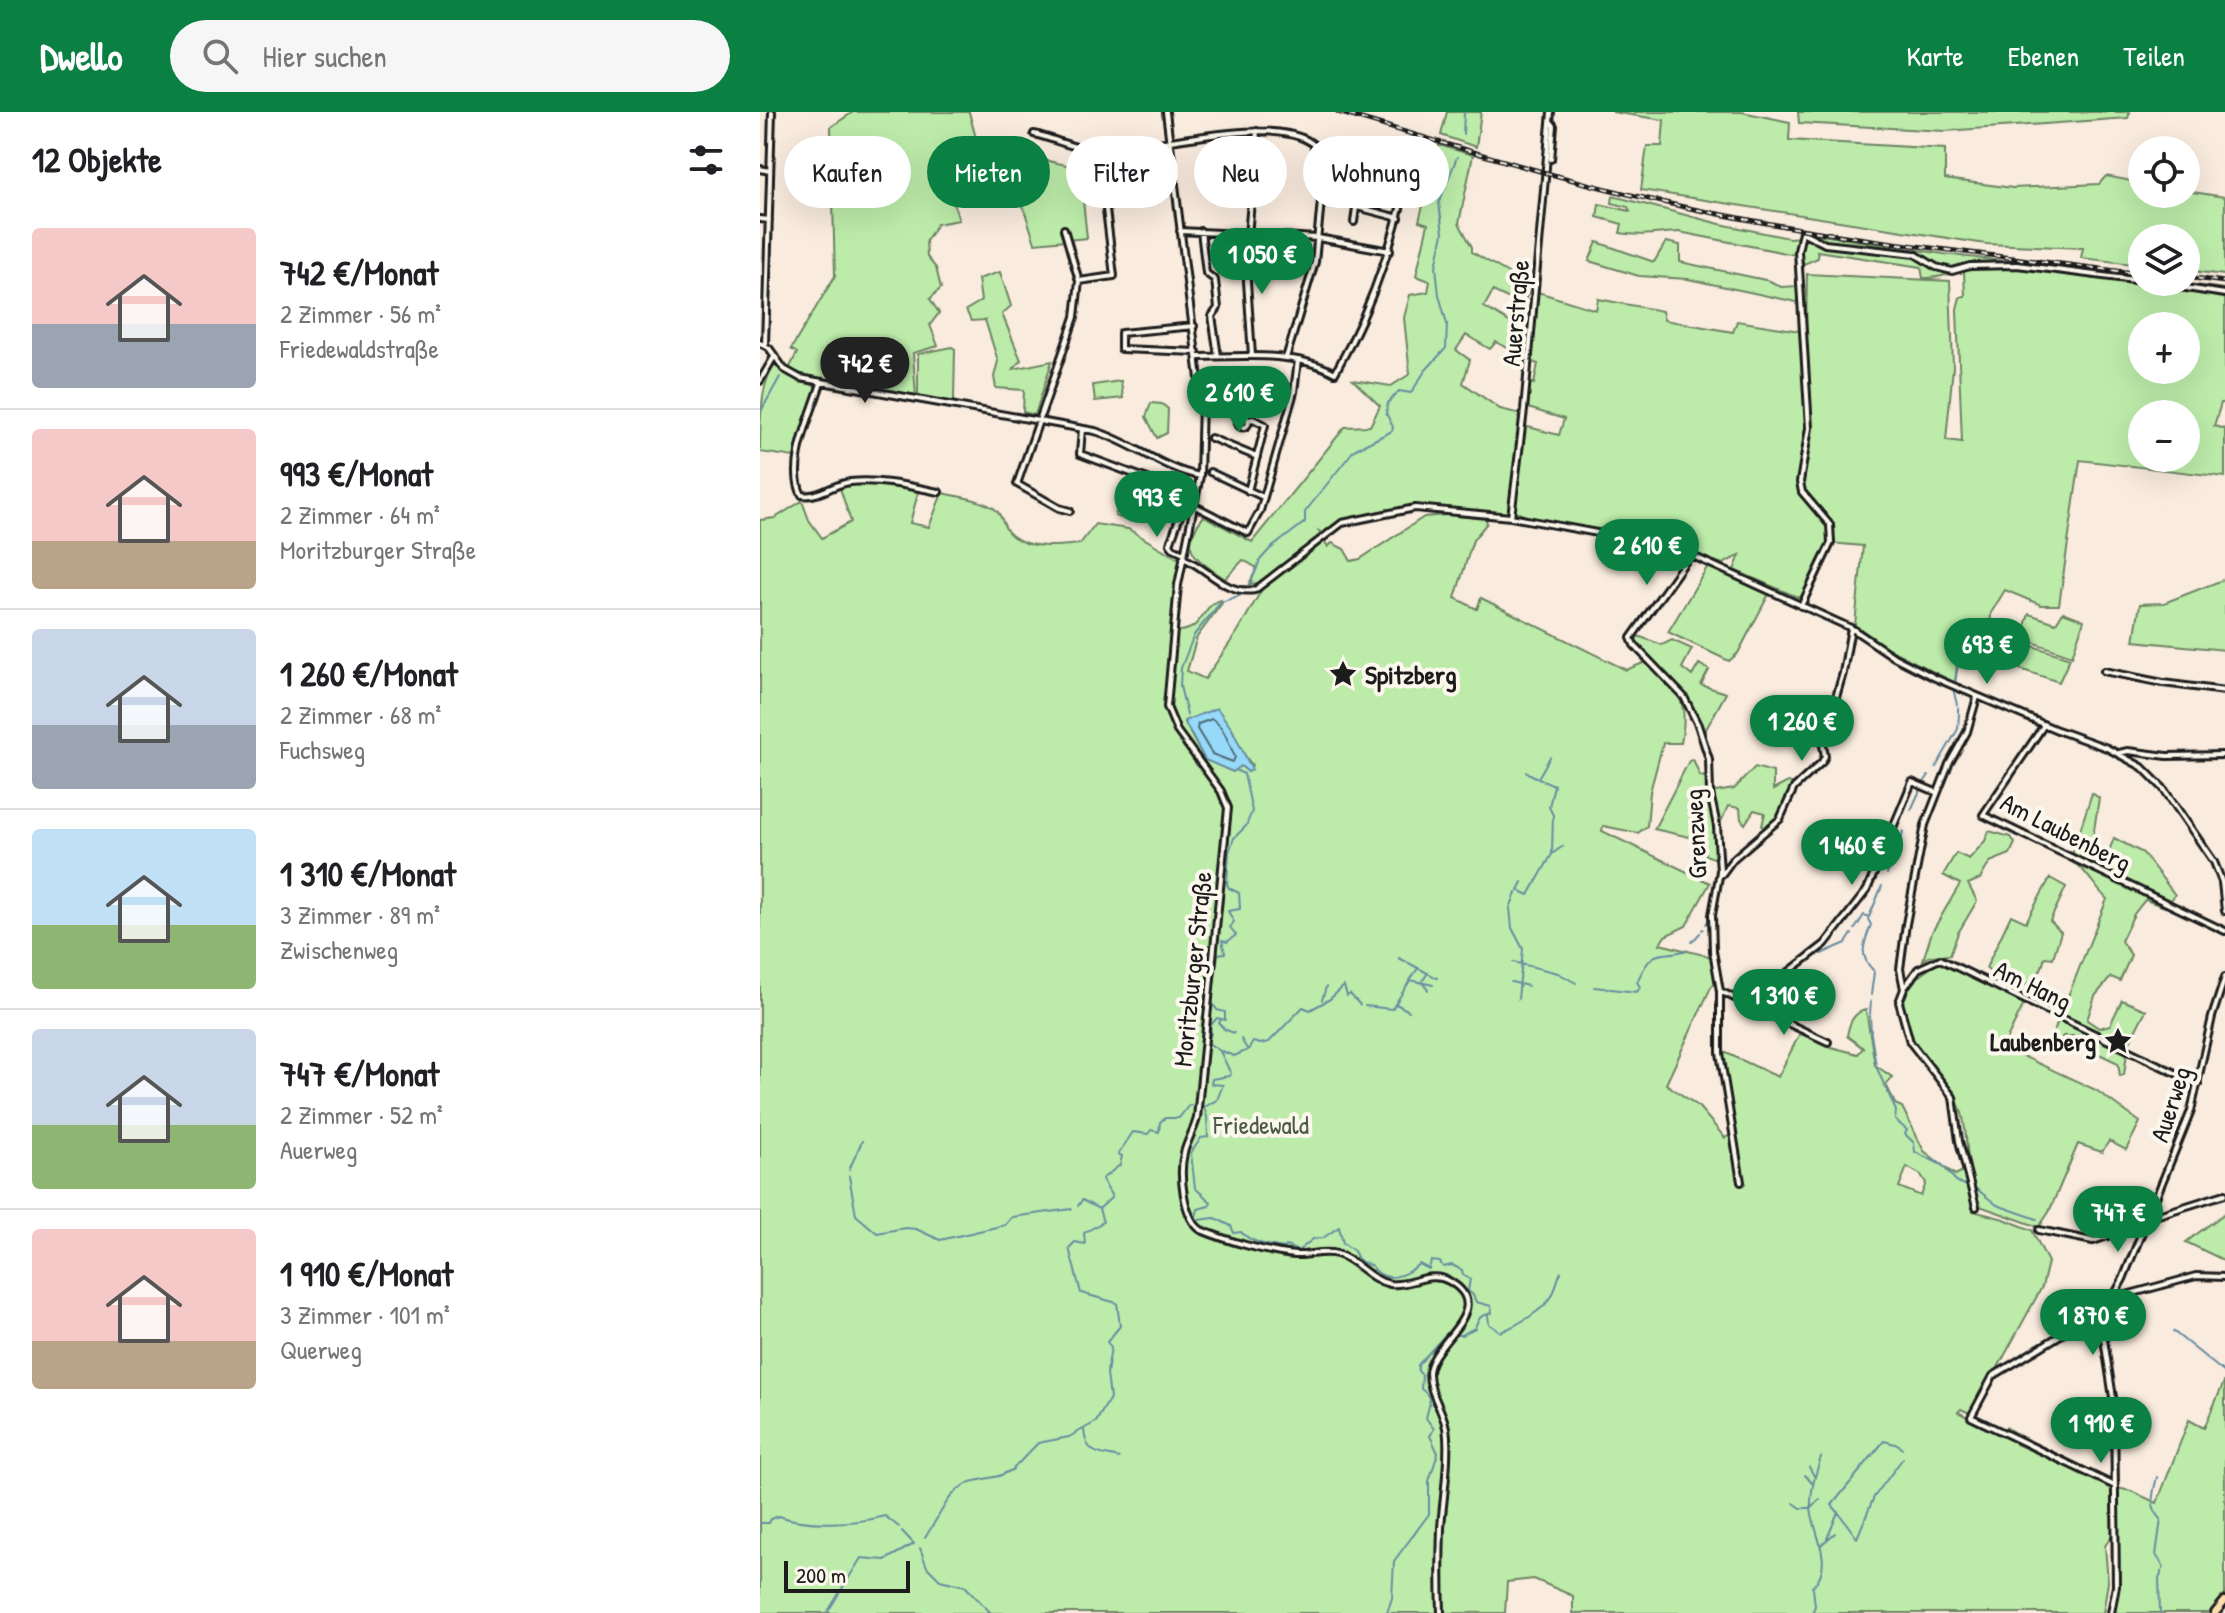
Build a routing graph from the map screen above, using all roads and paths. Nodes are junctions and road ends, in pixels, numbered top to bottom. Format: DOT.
graph roads {
  1 [pos="772,112"];
  2 [pos="1166,112"];
  3 [pos="1551,112"];
  4 [pos="1551,121"];
  5 [pos="1257,131"];
  6 [pos="1034,134"];
  7 [pos="1168,136"];
  8 [pos="1303,139"];
  9 [pos="1178,140"];
  10 [pos="1066,142"];
  11 [pos="1551,159"];
  12 [pos="760,169"];
  13 [pos="770,171"];
  14 [pos="1106,208"];
  15 [pos="1177,208"];
  16 [pos="1321,208"];
  17 [pos="1357,208"];
  18 [pos="1361,208"];
  19 [pos="1401,208"];
  20 [pos="1399,218"];
  21 [pos="760,219"];
  22 [pos="769,220"];
  23 [pos="1354,222"];
  24 [pos="1064,229"];
  25 [pos="1180,231"];
  26 [pos="1201,231"];
  27 [pos="1248,236"];
  28 [pos="1318,238"];
  29 [pos="1390,251"];
  30 [pos="2128,280"];
  31 [pos="1079,281"];
  32 [pos="2200,290"];
  33 [pos="2225,294"];
  34 [pos="1194,326"];
  35 [pos="762,344"];
  36 [pos="1198,354"];
  37 [pos="1218,356"];
  38 [pos="1252,356"];
  39 [pos="774,357"];
  40 [pos="1286,359"];
  41 [pos="1298,360"];
  42 [pos="760,381"];
  43 [pos="821,383"];
  44 [pos="1248,420"];
  45 [pos="1038,421"];
  46 [pos="1082,429"];
  47 [pos="1211,438"];
  48 [pos="1257,457"];
  49 [pos="1210,472"];
  50 [pos="1200,476"];
  51 [pos="1169,487"];
  52 [pos="1248,491"];
  53 [pos="939,492"];
  54 [pos="1263,497"];
  55 [pos="1195,507"];
  56 [pos="1070,511"];
  57 [pos="1511,517"];
  58 [pos="1690,555"];
  59 [pos="1183,556"];
  60 [pos="1801,606"];
  61 [pos="1851,628"];
  62 [pos="2104,671"];
  63 [pos="2225,691"];
  64 [pos="1977,697"];
  65 [pos="2044,725"];
  66 [pos="2119,753"];
  67 [pos="2225,755"];
  68 [pos="1936,792"];
  69 [pos="1719,878"];
  70 [pos="2225,911"];
  71 [pos="2225,931"];
  72 [pos="2225,977"];
  73 [pos="1904,989"];
  74 [pos="1720,991"];
  75 [pos="1753,1007"];
  76 [pos="1828,1042"];
  77 [pos="2198,1084"];
  78 [pos="1741,1182"];
  79 [pos="2225,1194"];
  80 [pos="1976,1207"];
  81 [pos="2148,1215"];
  82 [pos="2145,1223"];
  83 [pos="2039,1230"];
  84 [pos="2225,1277"];
  85 [pos="2113,1298"];
  86 [pos="2106,1307"];
  87 [pos="2115,1486"];
  88 [pos="2225,1601"];
  89 [pos="1441,1613"];
  90 [pos="2111,1613"];
  91 [pos="2215,1613"];
  1 -- 13 [label="street"];
  2 -- 7 [label="street, Moritzburger Straße"];
  3 -- 4 [label="street, Auerstraße"];
  4 -- 11 [label="street"];
  4 -- 57 [label="street, Auerstraße"];
  5 -- 8 [label="street"];
  5 -- 9 [label="street"];
  5 -- 27 [label="street"];
  6 -- 10 [label="street"];
  12 -- 13 [label="street"];
  13 -- 22 [label="street"];
  14 -- 31 [label="street"];
  15 -- 25 [label="street, Moritzburger Straße"];
  16 -- 28 [label="street"];
  17 -- 23 [label="street"];
  18 -- 20 [label="street"];
  19 -- 20 [label="street"];
  20 -- 29 [label="street"];
  21 -- 22 [label="street"];
  22 -- 35 [label="street"];
  24 -- 31 [label="street"];
  25 -- 26 [label="street"];
  25 -- 34 [label="street, Moritzburger Straße"];
  26 -- 27 [label="street"];
  26 -- 37 [label="street"];
  27 -- 28 [label="street"];
  27 -- 38 [label="street"];
  28 -- 29 [label="street"];
  28 -- 40 [label="street"];
  29 -- 41 [label="street"];
  30 -- 60 [label="street"];
  31 -- 45 [label="street"];
  32 -- 33 [label="street"];
  34 -- 36 [label="street, Moritzburger Straße"];
  34 -- 36 [label="street"];
  35 -- 39 [label="street"];
  36 -- 37 [label="street"];
  36 -- 50 [label="street, Moritzburger Straße"];
  37 -- 38 [label="street"];
  38 -- 40 [label="street"];
  39 -- 42 [label="street"];
  39 -- 43 [label="street"];
  40 -- 41 [label="street"];
  41 -- 54 [label="street"];
  43 -- 45 [label="street"];
  43 -- 53 [label="street"];
  44 -- 48 [label="street"];
  45 -- 46 [label="street"];
  45 -- 56 [label="street"];
  46 -- 50 [label="street"];
  46 -- 51 [label="street"];
  47 -- 48 [label="street"];
  48 -- 52 [label="street"];
  49 -- 52 [label="street"];
  50 -- 55 [label="street, Moritzburger Straße"];
  52 -- 54 [label="street"];
  54 -- 55 [label="street"];
  55 -- 59 [label="street, Moritzburger Straße"];
  55 -- 59 [label="street"];
  57 -- 58 [label="street"];
  57 -- 59 [label="street"];
  58 -- 60 [label="street"];
  58 -- 69 [label="street, Grenzweg"];
  59 -- 89 [label="street, Moritzburger Straße"];
  60 -- 61 [label="street"];
  61 -- 64 [label="street"];
  61 -- 69 [label="street"];
  62 -- 63 [label="street"];
  64 -- 65 [label="street"];
  64 -- 68 [label="street"];
  65 -- 66 [label="street"];
  65 -- 71 [label="street, Am Laubenberg"];
  66 -- 67 [label="street"];
  66 -- 70 [label="street"];
  68 -- 73 [label="street"];
  68 -- 75 [label="street"];
  69 -- 74 [label="street, Grenzweg"];
  72 -- 77 [label="street, Auerweg"];
  73 -- 77 [label="street, Am Hang"];
  73 -- 80 [label="street"];
  74 -- 75 [label="street"];
  74 -- 78 [label="street, Grenzweg"];
  75 -- 76 [label="street"];
  77 -- 81 [label="street, Auerweg"];
  79 -- 81 [label="street"];
  81 -- 82 [label="street, Auerweg"];
  82 -- 83 [label="street"];
  82 -- 85 [label="street, Auerweg"];
  84 -- 85 [label="street"];
  85 -- 86 [label="street, Auerweg"];
  86 -- 87 [label="street"];
  86 -- 87 [label="street"];
  87 -- 90 [label="street"];
  88 -- 91 [label="main road"];
}
